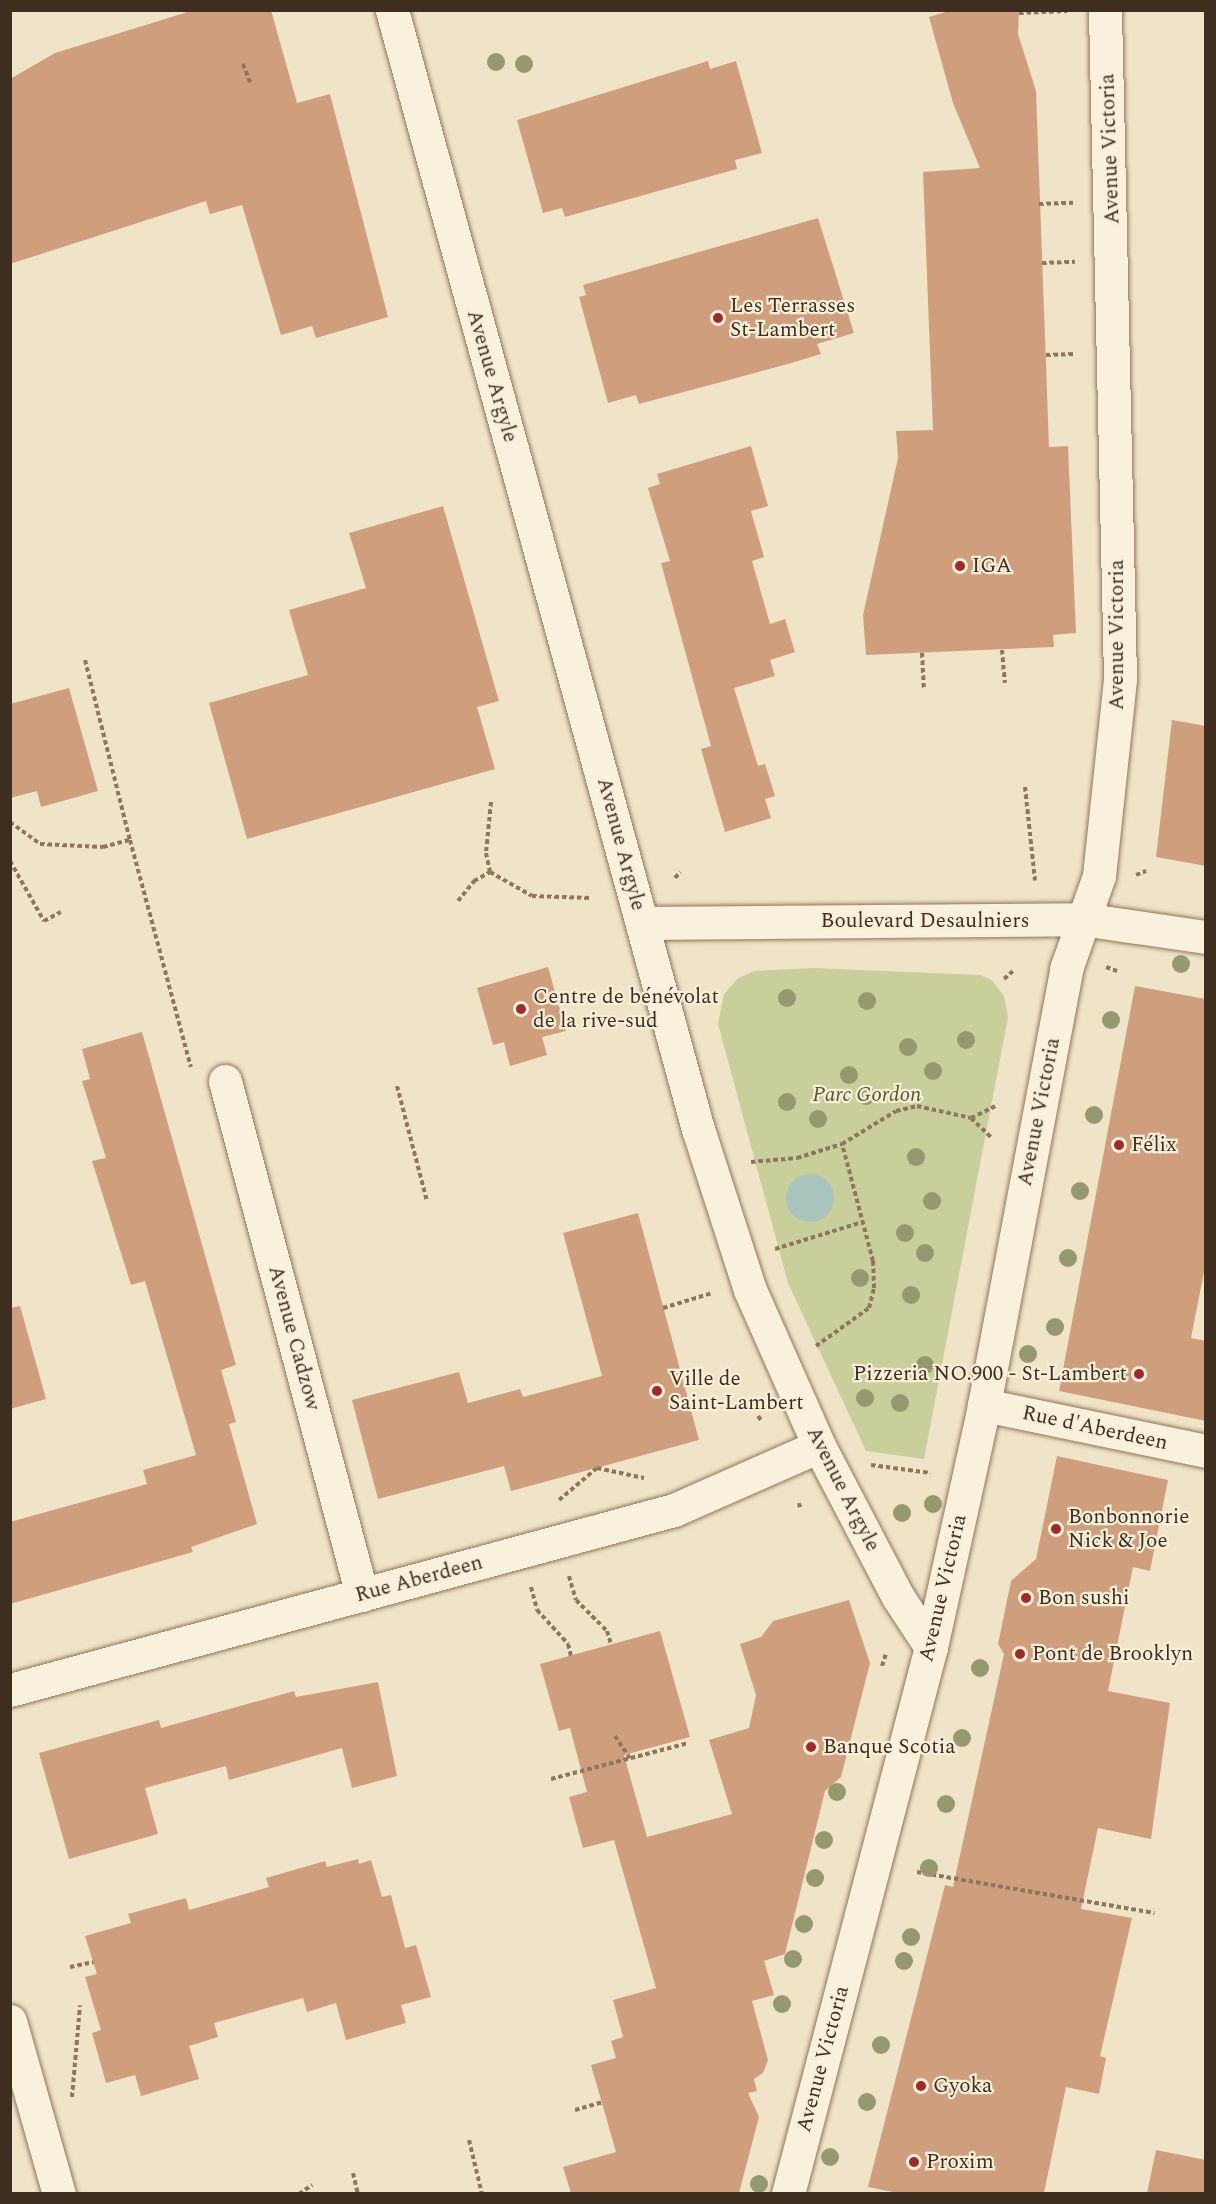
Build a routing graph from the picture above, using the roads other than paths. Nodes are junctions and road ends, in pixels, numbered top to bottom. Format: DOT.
graph roads {
  1 [pos="392,10"];
  2 [pos="1106,10"];
  3 [pos="1082,919"];
  4 [pos="642,923"];
  5 [pos="1206,937"];
  6 [pos="225,1081"];
  7 [pos="984,1405"];
  8 [pos="819,1446"];
  9 [pos="1206,1451"];
  10 [pos="362,1595"];
  11 [pos="931,1647"];
  12 [pos="10,1690"];
  13 [pos="10,2021"];
  14 [pos="59,2193"];
  15 [pos="788,2193"];
  1 -- 4 [label="street, Avenue Argyle"];
  2 -- 3 [label="street, Avenue Victoria"];
  3 -- 4 [label="street, Boulevard Desaulniers"];
  3 -- 5 [label="street, Boulevard Desaulniers"];
  3 -- 7 [label="street, Avenue Victoria"];
  4 -- 8 [label="street, Avenue Argyle"];
  6 -- 10 [label="street, Avenue Cadzow"];
  7 -- 9 [label="street, Rue d'Aberdeen"];
  7 -- 11 [label="street, Avenue Victoria"];
  8 -- 10 [label="street, Rue Aberdeen"];
  8 -- 11 [label="street, Avenue Argyle"];
  10 -- 12 [label="street, Rue Aberdeen"];
  11 -- 15 [label="street, Avenue Victoria"];
  13 -- 14 [label="street"];
}
